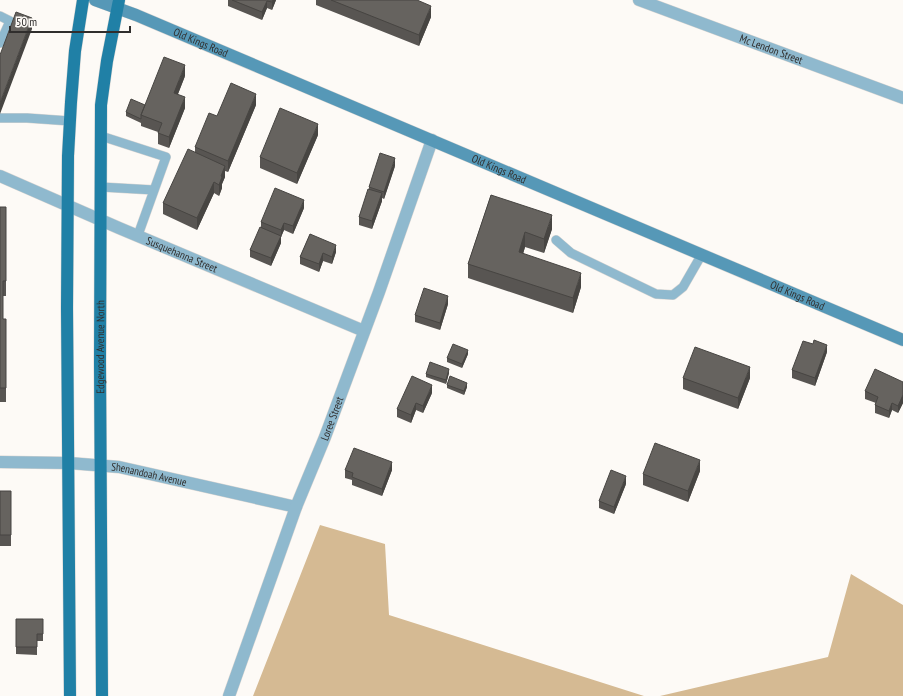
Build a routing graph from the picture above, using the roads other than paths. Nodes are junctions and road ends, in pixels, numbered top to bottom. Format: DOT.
graph roads {
  1 [pos="83,0"];
  2 [pos="95,0"];
  3 [pos="639,0"];
  4 [pos="118,4"];
  5 [pos="0,16"];
  6 [pos="0,43"];
  7 [pos="903,98"];
  8 [pos="0,118"];
  9 [pos="70,121"];
  10 [pos="101,136"];
  11 [pos="432,140"];
  12 [pos="0,176"];
  13 [pos="101,187"];
  14 [pos="154,190"];
  15 [pos="68,206"];
  16 [pos="101,220"];
  17 [pos="138,236"];
  18 [pos="556,240"];
  19 [pos="702,254"];
  20 [pos="364,331"];
  21 [pos="903,340"];
  22 [pos="0,462"];
  23 [pos="69,462"];
  24 [pos="101,466"];
  25 [pos="296,507"];
  26 [pos="70,696"];
  27 [pos="102,696"];
  28 [pos="229,696"];
  1 -- 9 [label="main road"];
  2 -- 4 [label="street, Old Kings Road"];
  3 -- 7 [label="street, Mc Lendon Street"];
  4 -- 10 [label="main road, Edgewood Avenue North"];
  4 -- 11 [label="street, Old Kings Road"];
  5 -- 6 [label="lane"];
  8 -- 9 [label="lane"];
  9 -- 15 [label="main road"];
  10 -- 13 [label="main road, Edgewood Avenue North"];
  10 -- 14 [label="lane"];
  11 -- 19 [label="street, Old Kings Road"];
  11 -- 20 [label="street, Loree Street"];
  12 -- 15 [label="street, Susquehanna Street"];
  13 -- 14 [label="lane"];
  13 -- 16 [label="main road, Edgewood Avenue North"];
  14 -- 17 [label="lane"];
  15 -- 16 [label="street, Susquehanna Street"];
  15 -- 23 [label="main road"];
  16 -- 17 [label="street, Susquehanna Street"];
  16 -- 24 [label="main road, Edgewood Avenue North"];
  17 -- 20 [label="street, Susquehanna Street"];
  18 -- 19 [label="lane"];
  19 -- 21 [label="street, Old Kings Road"];
  20 -- 25 [label="street, Loree Street"];
  22 -- 23 [label="street, Shenandoah Avenue"];
  23 -- 24 [label="street, Shenandoah Avenue"];
  23 -- 26 [label="main road"];
  24 -- 25 [label="street, Shenandoah Avenue"];
  24 -- 27 [label="main road, Edgewood Avenue North"];
  25 -- 28 [label="street, Loree Street"];
}
